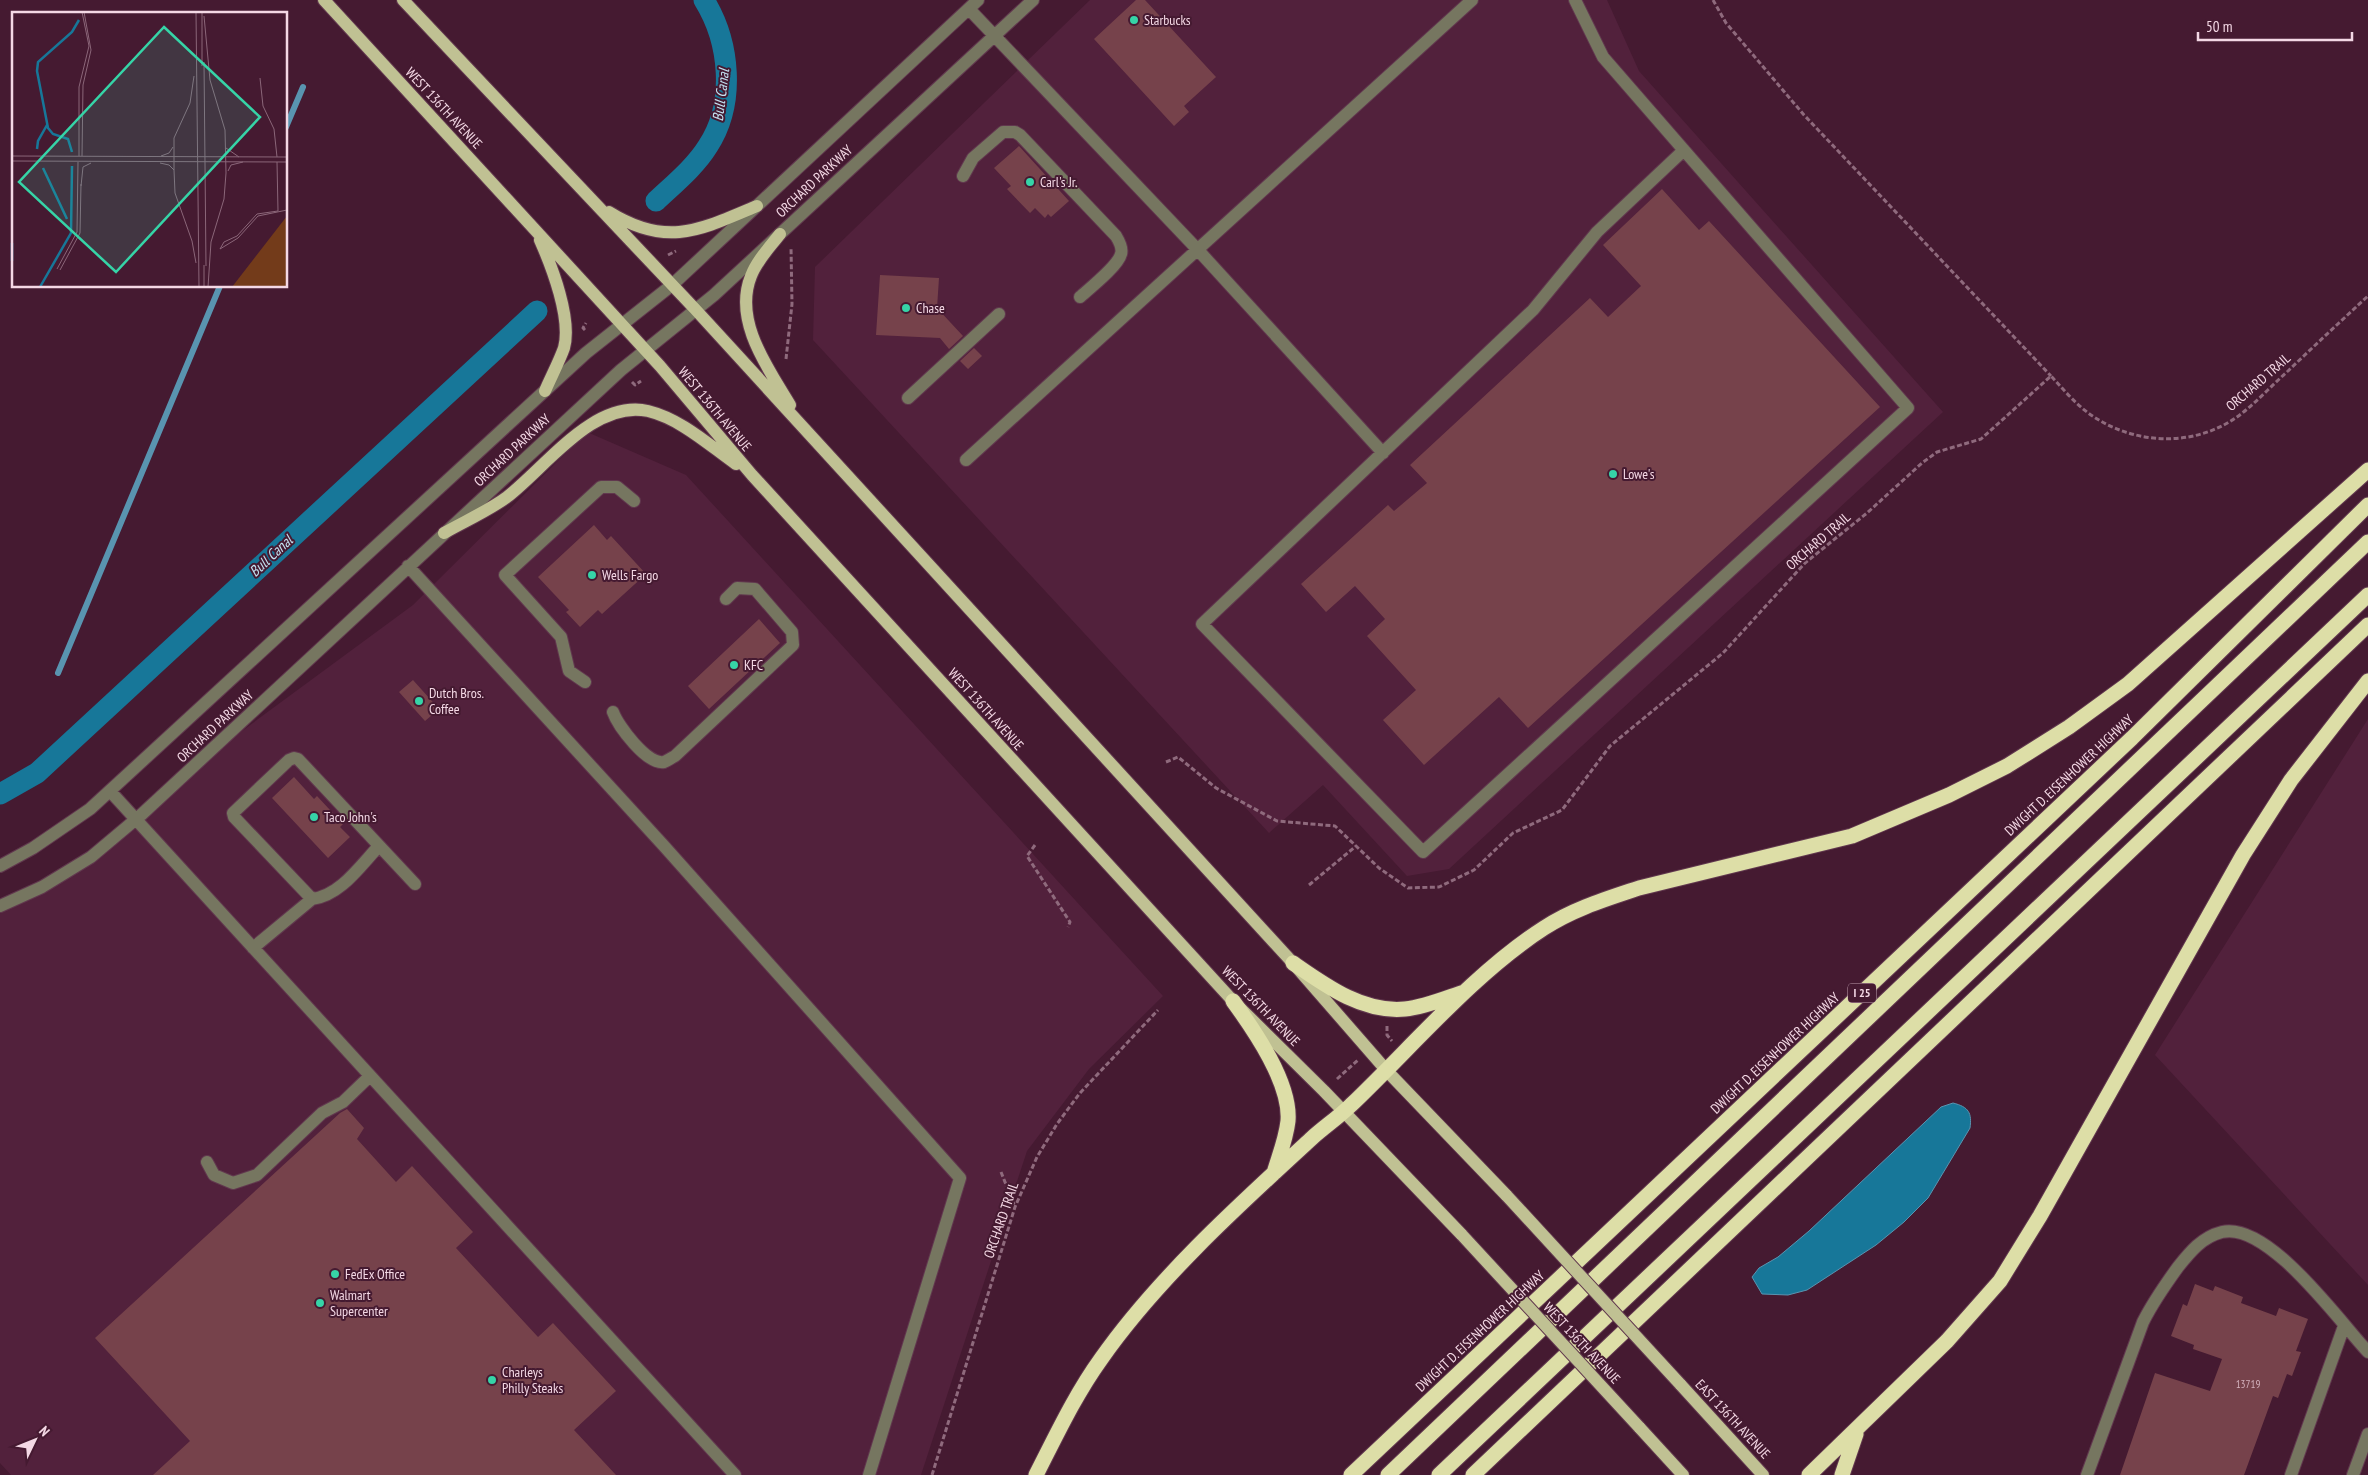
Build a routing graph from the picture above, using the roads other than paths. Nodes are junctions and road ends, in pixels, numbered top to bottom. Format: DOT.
graph roads {
  1 [pos="324,0"];
  2 [pos="403,0"];
  3 [pos="1033,0"];
  4 [pos="1472,0"];
  5 [pos="1575,0"];
  6 [pos="974,4"];
  7 [pos="994,35"];
  8 [pos="1684,150"];
  9 [pos="963,176"];
  10 [pos="594,203"];
  11 [pos="757,206"];
  12 [pos="536,231"];
  13 [pos="780,234"];
  14 [pos="1198,250"];
  15 [pos="672,284"];
  16 [pos="1080,297"];
  17 [pos="695,309"];
  18 [pos="1000,314"];
  19 [pos="622,324"];
  20 [pos="645,350"];
  21 [pos="545,391"];
  22 [pos="908,398"];
  23 [pos="802,426"];
  24 [pos="1383,453"];
  25 [pos="966,460"];
  26 [pos="2368,470"];
  27 [pos="752,476"];
  28 [pos="634,501"];
  29 [pos="2368,505"];
  30 [pos="444,533"];
  31 [pos="2368,542"];
  32 [pos="408,566"];
  33 [pos="2368,596"];
  34 [pos="726,599"];
  35 [pos="2368,625"];
  36 [pos="2368,681"];
  37 [pos="584,682"];
  38 [pos="613,712"];
  39 [pos="110,791"];
  40 [pos="136,820"];
  41 [pos="379,846"];
  42 [pos="0,866"];
  43 [pos="415,884"];
  44 [pos="312,899"];
  45 [pos="0,906"];
  46 [pos="253,948"];
  47 [pos="1294,963"];
  48 [pos="1468,990"];
  49 [pos="1232,1001"];
  50 [pos="1387,1071"];
  51 [pos="370,1076"];
  52 [pos="1344,1112"];
  53 [pos="207,1162"];
  54 [pos="1274,1173"];
  55 [pos="2344,1326"];
  56 [pos="2368,1352"];
  57 [pos="1858,1428"];
  58 [pos="2368,1434"];
  59 [pos="735,1475"];
  60 [pos="869,1475"];
  61 [pos="1036,1475"];
  62 [pos="1352,1475"];
  63 [pos="1388,1475"];
  64 [pos="1438,1475"];
  65 [pos="1473,1475"];
  66 [pos="1683,1475"];
  67 [pos="1764,1475"];
  68 [pos="1810,1475"];
  69 [pos="1842,1475"];
  70 [pos="2087,1475"];
  71 [pos="2291,1475"];
  72 [pos="2353,1475"];
  1 -- 12 [label="main road, WEST 136TH AVENUE"];
  2 -- 10 [label="main road"];
  3 -- 7 [label="street, ORCHARD PARKWAY"];
  4 -- 14 [label="street"];
  5 -- 8 [label="street"];
  6 -- 7 [label="street"];
  6 -- 11 [label="street, ORCHARD PARKWAY"];
  7 -- 13 [label="street, ORCHARD PARKWAY"];
  7 -- 14 [label="street"];
  8 -- 24 [label="street"];
  8 -- 24 [label="street"];
  9 -- 16 [label="street"];
  10 -- 11 [label="main road"];
  10 -- 15 [label="main road"];
  11 -- 15 [label="street, ORCHARD PARKWAY"];
  12 -- 19 [label="main road, WEST 136TH AVENUE"];
  12 -- 21 [label="main road"];
  13 -- 17 [label="street, ORCHARD PARKWAY"];
  13 -- 23 [label="main road"];
  14 -- 24 [label="street"];
  14 -- 25 [label="street"];
  15 -- 17 [label="main road"];
  15 -- 19 [label="street, ORCHARD PARKWAY"];
  17 -- 20 [label="street, ORCHARD PARKWAY"];
  17 -- 23 [label="main road"];
  18 -- 22 [label="street"];
  19 -- 20 [label="main road, WEST 136TH AVENUE"];
  19 -- 21 [label="street, ORCHARD PARKWAY"];
  20 -- 27 [label="main road, WEST 136TH AVENUE"];
  20 -- 30 [label="street, ORCHARD PARKWAY"];
  21 -- 39 [label="street, ORCHARD PARKWAY"];
  23 -- 47 [label="main road"];
  26 -- 48 [label="highway"];
  27 -- 30 [label="main road"];
  27 -- 49 [label="main road, WEST 136TH AVENUE"];
  28 -- 37 [label="street"];
  29 -- 62 [label="highway, DWIGHT D. EISENHOWER HIGHWAY / I 25"];
  30 -- 32 [label="street, ORCHARD PARKWAY"];
  31 -- 63 [label="highway"];
  32 -- 40 [label="street, ORCHARD PARKWAY"];
  32 -- 60 [label="street"];
  33 -- 64 [label="highway"];
  34 -- 38 [label="street"];
  35 -- 65 [label="highway"];
  36 -- 57 [label="highway"];
  39 -- 40 [label="street"];
  39 -- 42 [label="street, ORCHARD PARKWAY"];
  40 -- 45 [label="street, ORCHARD PARKWAY"];
  40 -- 46 [label="street"];
  41 -- 43 [label="street"];
  41 -- 44 [label="street"];
  41 -- 44 [label="street"];
  44 -- 46 [label="street"];
  46 -- 51 [label="street"];
  47 -- 48 [label="highway"];
  47 -- 50 [label="main road"];
  48 -- 50 [label="highway"];
  49 -- 52 [label="main road, WEST 136TH AVENUE"];
  49 -- 54 [label="highway"];
  50 -- 52 [label="highway"];
  50 -- 67 [label="main road, EAST 136TH AVENUE, bridge"];
  51 -- 53 [label="street"];
  51 -- 59 [label="street"];
  52 -- 54 [label="highway"];
  52 -- 66 [label="main road, WEST 136TH AVENUE, bridge"];
  54 -- 61 [label="highway"];
  55 -- 56 [label="street"];
  55 -- 70 [label="street"];
  55 -- 71 [label="street"];
  57 -- 68 [label="highway"];
  57 -- 69 [label="highway"];
  58 -- 72 [label="street"];
}
